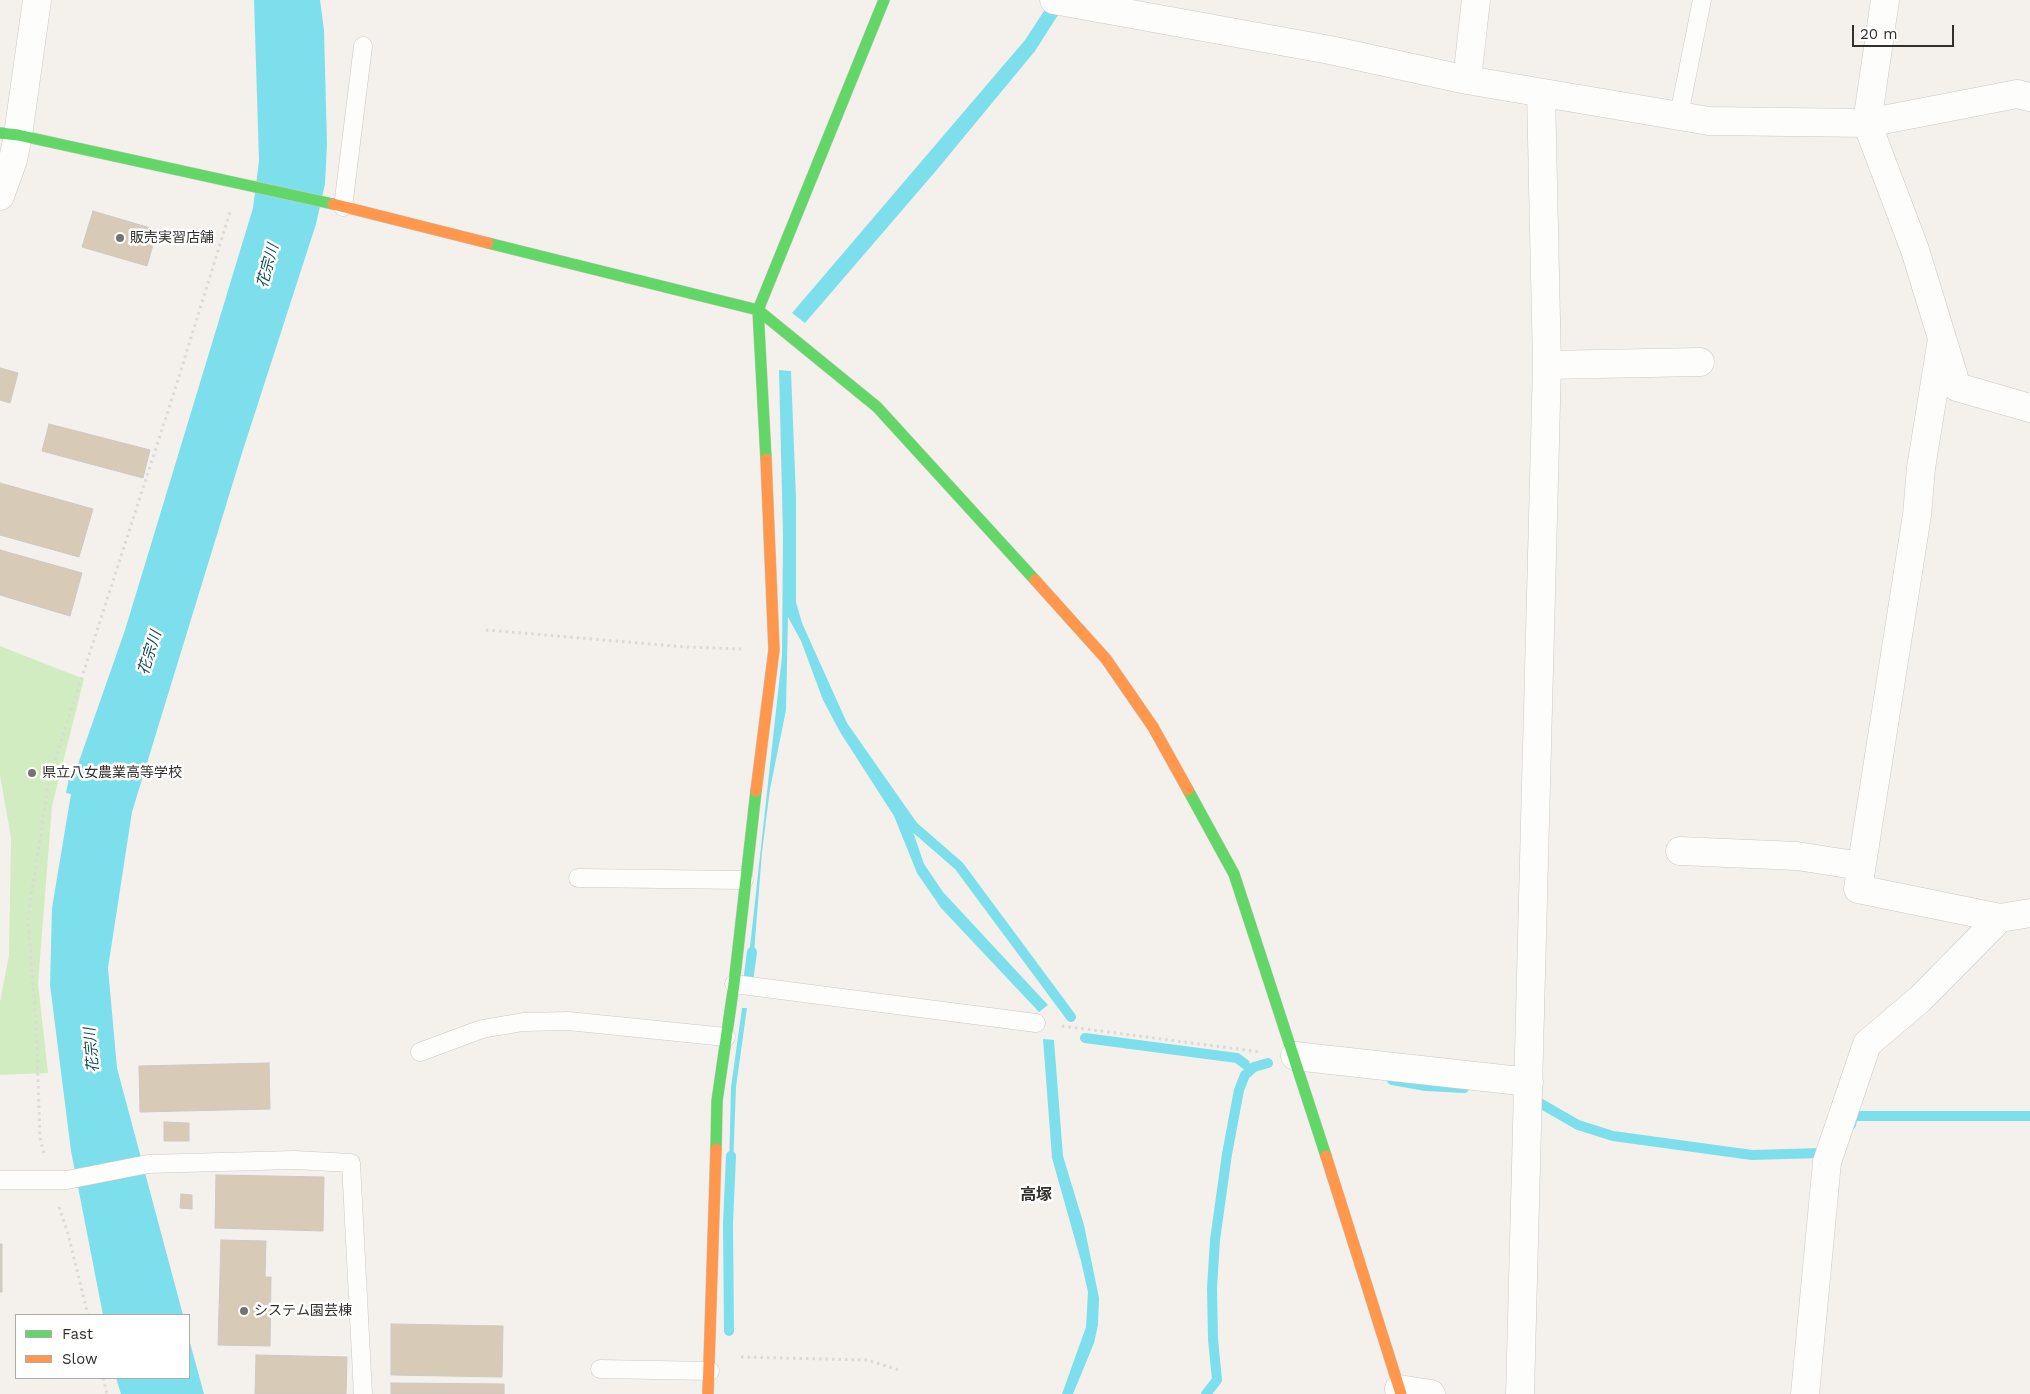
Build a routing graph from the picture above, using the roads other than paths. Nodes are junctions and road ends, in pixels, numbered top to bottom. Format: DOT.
graph roads {
  1 [pos="37,0"];
  2 [pos="884,0"];
  3 [pos="1476,0"];
  4 [pos="1702,0"];
  5 [pos="1884,0"];
  6 [pos="1060,1"];
  7 [pos="363,46"];
  8 [pos="1467,80"];
  9 [pos="1541,92"];
  10 [pos="2030,97"];
  11 [pos="1679,115"];
  12 [pos="1867,123"];
  13 [pos="9,134"];
  14 [pos="0,196"];
  15 [pos="337,205"];
  16 [pos="758,310"];
  17 [pos="1942,339"];
  18 [pos="1700,362"];
  19 [pos="1547,365"];
  20 [pos="2030,408"];
  21 [pos="1680,851"];
  22 [pos="1861,866"];
  23 [pos="578,878"];
  24 [pos="744,880"];
  25 [pos="2030,912"];
  26 [pos="2000,918"];
  27 [pos="734,984"];
  28 [pos="1036,1023"];
  29 [pos="726,1037"];
  30 [pos="420,1052"];
  31 [pos="1294,1056"];
  32 [pos="1528,1082"];
  33 [pos="0,1180"];
  34 [pos="710,1363"];
  35 [pos="600,1369"];
  36 [pos="1400,1391"];
  37 [pos="363,1394"];
  38 [pos="708,1394"];
  39 [pos="1431,1394"];
  40 [pos="1520,1394"];
  41 [pos="1805,1394"];
  1 -- 13 [label="street"];
  2 -- 16 [label="street"];
  3 -- 8 [label="street"];
  4 -- 11 [label="lane"];
  5 -- 12 [label="street"];
  6 -- 8 [label="street"];
  7 -- 15 [label="lane"];
  8 -- 9 [label="street"];
  9 -- 11 [label="street"];
  9 -- 19 [label="street"];
  10 -- 12 [label="street"];
  11 -- 12 [label="street"];
  12 -- 17 [label="street"];
  13 -- 14 [label="street"];
  13 -- 15 [label="street"];
  15 -- 16 [label="street"];
  16 -- 24 [label="street"];
  16 -- 31 [label="street"];
  17 -- 20 [label="street"];
  17 -- 22 [label="street"];
  18 -- 19 [label="street"];
  19 -- 32 [label="street"];
  21 -- 22 [label="street"];
  22 -- 26 [label="street"];
  23 -- 24 [label="lane"];
  24 -- 27 [label="street"];
  25 -- 26 [label="street"];
  26 -- 41 [label="street"];
  27 -- 28 [label="lane"];
  27 -- 29 [label="street"];
  29 -- 30 [label="lane"];
  29 -- 34 [label="street"];
  31 -- 32 [label="street"];
  31 -- 36 [label="street"];
  32 -- 40 [label="street"];
  33 -- 37 [label="lane"];
  34 -- 35 [label="lane"];
  34 -- 38 [label="street"];
  36 -- 39 [label="street"];
}
